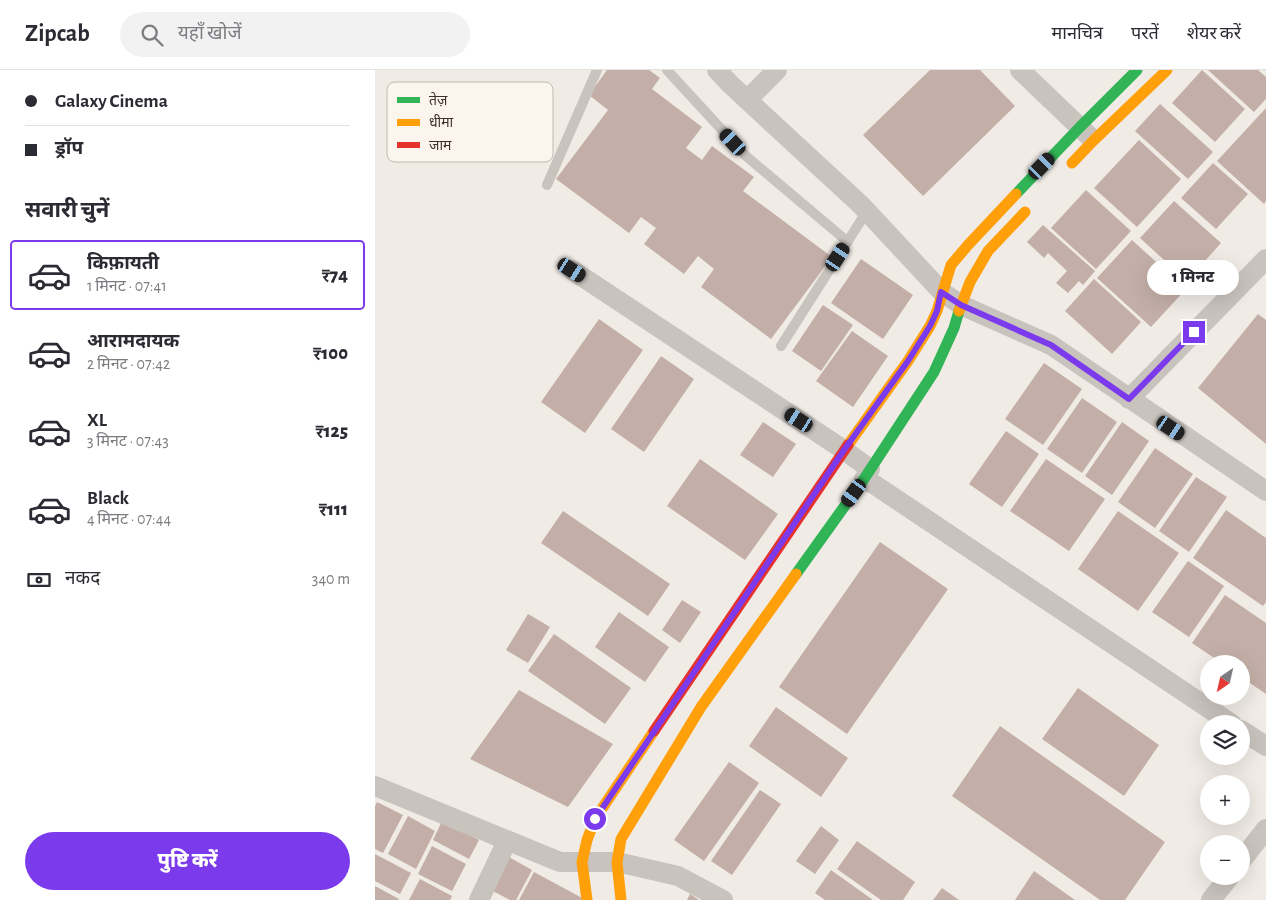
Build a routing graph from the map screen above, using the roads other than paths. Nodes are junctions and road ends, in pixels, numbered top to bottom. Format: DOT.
graph roads {
  1 [pos="597,70"];
  2 [pos="667,70"];
  3 [pos="717,70"];
  4 [pos="777,70"];
  5 [pos="1020,70"];
  6 [pos="1137,70"];
  7 [pos="1167,70"];
  8 [pos="747,100"];
  9 [pos="1087,134"];
  10 [pos="1067,169"];
  11 [pos="547,185"];
  12 [pos="1033,204"];
  13 [pos="867,211"];
  14 [pos="847,242"];
  15 [pos="1266,259"];
  16 [pos="572,270"];
  17 [pos="941,292"];
  18 [pos="961,305"];
  19 [pos="781,346"];
  20 [pos="1129,399"];
  21 [pos="844,450"];
  22 [pos="867,474"];
  23 [pos="1266,491"];
  24 [pos="1219,715"];
  25 [pos="1250,736"];
  26 [pos="1266,746"];
  27 [pos="375,786"];
  28 [pos="1266,829"];
  29 [pos="507,841"];
  30 [pos="1250,849"];
  31 [pos="582,862"];
  32 [pos="617,862"];
  33 [pos="1223,885"];
  34 [pos="479,900"];
  35 [pos="587,900"];
  36 [pos="621,900"];
  37 [pos="723,900"];
  38 [pos="1211,900"];
  1 -- 11 [label="lane"];
  2 -- 14 [label="lane"];
  3 -- 8 [label="street"];
  4 -- 8 [label="street"];
  5 -- 9 [label="street"];
  6 -- 9 [label="street"];
  7 -- 9 [label="street"];
  8 -- 13 [label="street"];
  9 -- 10 [label="street"];
  9 -- 17 [label="street"];
  12 -- 18 [label="street"];
  13 -- 14 [label="lane"];
  13 -- 17 [label="street"];
  14 -- 19 [label="lane"];
  15 -- 20 [label="street"];
  16 -- 21 [label="street"];
  17 -- 18 [label="street"];
  17 -- 21 [label="street"];
  18 -- 20 [label="street"];
  18 -- 22 [label="street"];
  20 -- 23 [label="street"];
  21 -- 22 [label="street"];
  21 -- 31 [label="street"];
  22 -- 24 [label="street"];
  22 -- 32 [label="street"];
  25 -- 26 [label="street"];
  27 -- 29 [label="street"];
  28 -- 30 [label="street"];
  29 -- 31 [label="street"];
  29 -- 34 [label="street"];
  31 -- 32 [label="street"];
  31 -- 35 [label="street"];
  32 -- 36 [label="street"];
  32 -- 37 [label="street"];
  33 -- 38 [label="street"];
}
